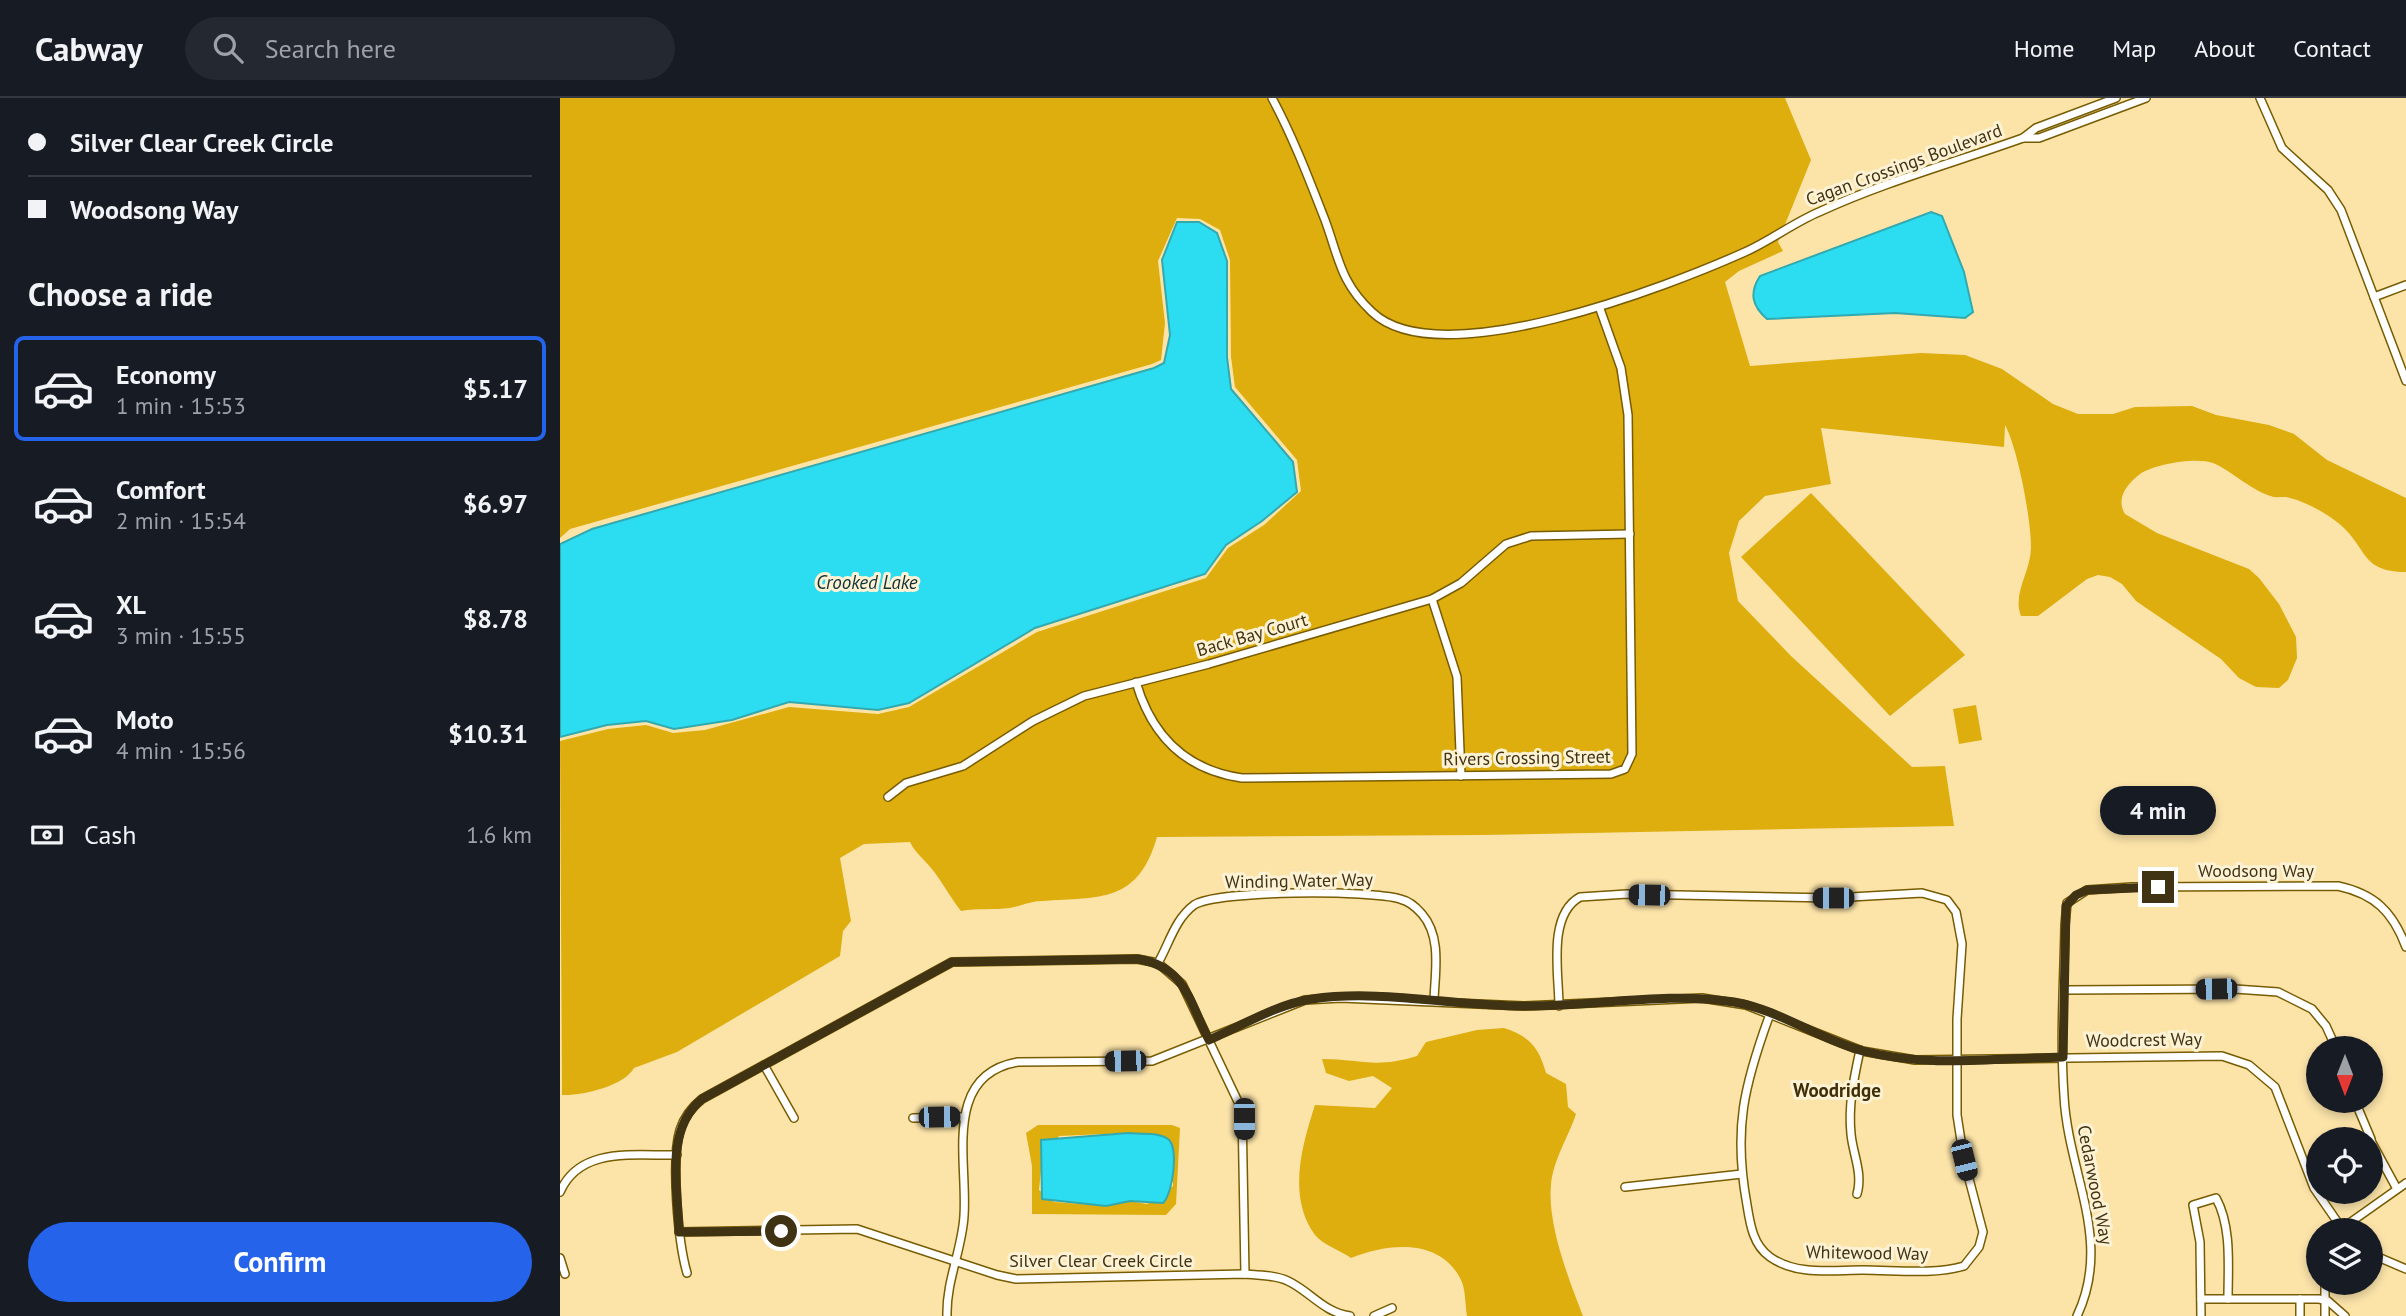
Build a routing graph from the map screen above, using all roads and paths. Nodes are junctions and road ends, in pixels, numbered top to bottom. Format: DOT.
graph roads {
  1 [pos="1272,98"];
  2 [pos="2116,98"];
  3 [pos="2146,98"];
  4 [pos="2260,98"];
  5 [pos="2023,138"];
  6 [pos="2406,285"];
  7 [pos="2374,297"];
  8 [pos="1600,309"];
  9 [pos="2406,381"];
  10 [pos="1630,534"];
  11 [pos="1432,599"];
  12 [pos="1136,682"];
  13 [pos="1461,776"];
  14 [pos="888,797"];
  15 [pos="2406,947"];
  16 [pos="1158,963"];
  17 [pos="2064,990"];
  18 [pos="1434,1000"];
  19 [pos="1559,1006"];
  20 [pos="1770,1014"];
  21 [pos="2331,1036"];
  22 [pos="1209,1040"];
  23 [pos="1860,1050"];
  24 [pos="2063,1057"];
  25 [pos="1956,1060"];
  26 [pos="764,1065"];
  27 [pos="964,1117"];
  28 [pos="794,1118"];
  29 [pos="913,1118"];
  30 [pos="677,1155"];
  31 [pos="2383,1163"];
  32 [pos="1742,1174"];
  33 [pos="2406,1183"];
  34 [pos="1625,1187"];
  35 [pos="2397,1189"];
  36 [pos="560,1192"];
  37 [pos="1857,1194"];
  38 [pos="2334,1218"];
  39 [pos="2357,1218"];
  40 [pos="679,1232"];
  41 [pos="560,1258"];
  42 [pos="2383,1259"];
  43 [pos="954,1261"];
  44 [pos="2406,1269"];
  45 [pos="687,1273"];
  46 [pos="1245,1273"];
  47 [pos="565,1274"];
  48 [pos="2324,1295"];
  49 [pos="2228,1298"];
  50 [pos="2300,1298"];
  51 [pos="2201,1299"];
  52 [pos="2324,1300"];
  53 [pos="1392,1308"];
  54 [pos="947,1316"];
  55 [pos="1350,1316"];
  56 [pos="1374,1316"];
  57 [pos="2077,1316"];
  58 [pos="2201,1316"];
  59 [pos="2300,1316"];
  60 [pos="2325,1316"];
  61 [pos="2345,1316"];
  1 -- 8 [label="street, Cagan Crossings Boulevard"];
  2 -- 5 [label="street, Cagan Crossings Boulevard"];
  3 -- 5 [label="street"];
  4 -- 7 [label="street"];
  5 -- 8 [label="street, Cagan Crossings Boulevard"];
  6 -- 7 [label="street"];
  7 -- 9 [label="street"];
  8 -- 10 [label="street, Rivers Crossing Street"];
  10 -- 11 [label="street, Back Bay Court"];
  10 -- 13 [label="street, Rivers Crossing Street"];
  11 -- 12 [label="street, Back Bay Court"];
  11 -- 13 [label="street"];
  12 -- 13 [label="street, Rivers Crossing Street"];
  12 -- 14 [label="street, Back Bay Court"];
  15 -- 17 [label="street, Woodsong Way"];
  16 -- 18 [label="street, Winding Water Way"];
  16 -- 22 [label="street"];
  16 -- 26 [label="street"];
  17 -- 21 [label="street"];
  17 -- 24 [label="street, Woodsong Way"];
  18 -- 19 [label="street, Woodcrest Way"];
  18 -- 22 [label="street, Woodcrest Way"];
  19 -- 20 [label="street, Woodcrest Way"];
  19 -- 25 [label="street"];
  20 -- 23 [label="street, Woodcrest Way"];
  20 -- 32 [label="street, Whitewood Way"];
  22 -- 27 [label="street, Woodcrest Way"];
  22 -- 46 [label="street"];
  23 -- 25 [label="street, Woodcrest Way"];
  23 -- 37 [label="street"];
  24 -- 25 [label="street, Woodcrest Way"];
  24 -- 38 [label="street, Woodcrest Way"];
  24 -- 57 [label="street, Cedarwood Way"];
  25 -- 32 [label="street, Whitewood Way"];
  26 -- 28 [label="street"];
  26 -- 30 [label="street"];
  27 -- 29 [label="street"];
  27 -- 43 [label="street, Woodcrest Way"];
  30 -- 36 [label="street"];
  30 -- 40 [label="street"];
  31 -- 35 [label="street"];
  32 -- 34 [label="street"];
  33 -- 35 [label="street"];
  35 -- 39 [label="street"];
  40 -- 43 [label="street, Silver Clear Creek Circle"];
  40 -- 45 [label="street"];
  41 -- 47 [label="street"];
  42 -- 44 [label="street"];
  43 -- 46 [label="street, Silver Clear Creek Circle"];
  43 -- 54 [label="street, Woodcrest Way"];
  46 -- 55 [label="street, Silver Clear Creek Circle"];
  48 -- 52 [label="street"];
  49 -- 50 [label="street"];
  49 -- 51 [label="street"];
  49 -- 51 [label="street"];
  50 -- 52 [label="street"];
  50 -- 59 [label="street"];
  51 -- 58 [label="street"];
  52 -- 60 [label="street"];
  52 -- 61 [label="street"];
  53 -- 56 [label="street"];
}
